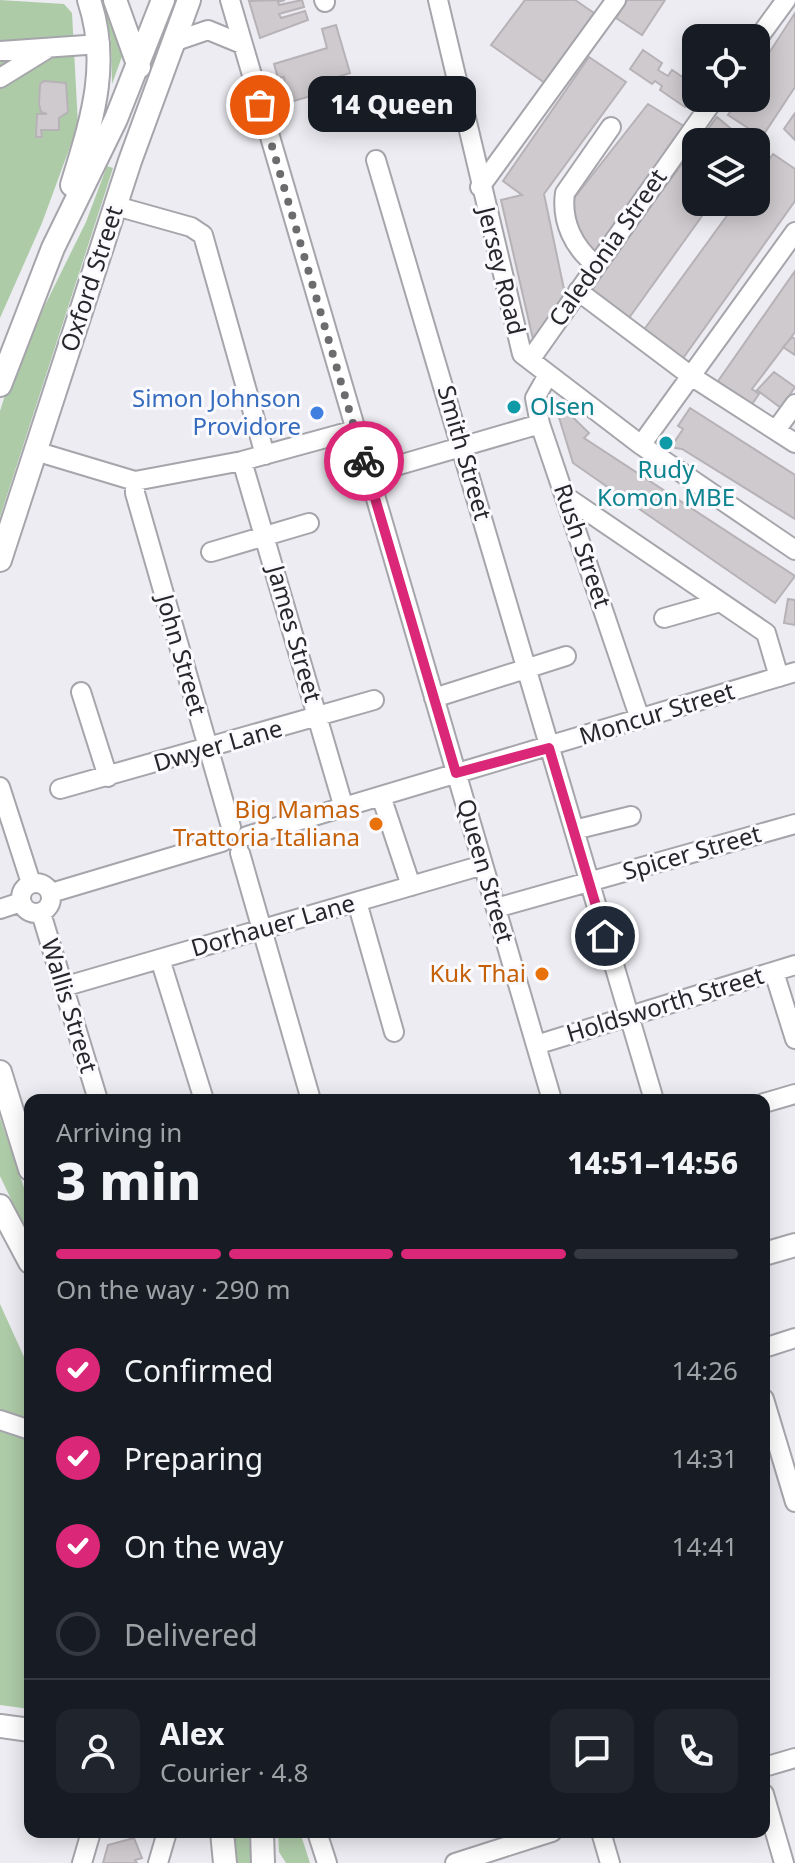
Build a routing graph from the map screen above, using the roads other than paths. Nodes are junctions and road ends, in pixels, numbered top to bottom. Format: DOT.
graph roads {
  1 [pos="89,0"];
  2 [pos="115,0"];
  3 [pos="163,0"];
  4 [pos="189,0"];
  5 [pos="217,0"];
  6 [pos="230,0"];
  7 [pos="438,0"];
  8 [pos="616,0"];
  9 [pos="786,0"];
  10 [pos="768,24"];
  11 [pos="173,42"];
  12 [pos="100,44"];
  13 [pos="242,44"];
  14 [pos="50,48"];
  15 [pos="0,51"];
  16 [pos="138,62"];
  17 [pos="0,78"];
  18 [pos="705,112"];
  19 [pos="611,127"];
  20 [pos="376,160"];
  21 [pos="130,161"];
  22 [pos="480,187"];
  23 [pos="116,206"];
  24 [pos="795,232"];
  25 [pos="53,248"];
  26 [pos="596,265"];
  27 [pos="578,291"];
  28 [pos="530,360"];
  29 [pos="548,375"];
  30 [pos="691,376"];
  31 [pos="0,385"];
  32 [pos="795,404"];
  33 [pos="540,424"];
  34 [pos="355,430"];
  35 [pos="776,430"];
  36 [pos="795,443"];
  37 [pos="641,445"];
  38 [pos="463,447"];
  39 [pos="35,451"];
  40 [pos="265,455"];
  41 [pos="242,461"];
  42 [pos="368,474"];
  43 [pos="135,481"];
  44 [pos="565,496"];
  45 [pos="309,523"];
  46 [pos="265,537"];
  47 [pos="795,550"];
  48 [pos="211,552"];
  49 [pos="0,560"];
  50 [pos="720,602"];
  51 [pos="664,618"];
  52 [pos="566,656"];
  53 [pos="526,668"];
  54 [pos="787,674"];
  55 [pos="81,692"];
  56 [pos="434,698"];
  57 [pos="374,700"];
  58 [pos="318,717"];
  59 [pos="640,719"];
  60 [pos="208,748"];
  61 [pos="549,748"];
  62 [pos="456,773"];
  63 [pos="108,777"];
  64 [pos="0,787"];
  65 [pos="60,789"];
  66 [pos="381,796"];
  67 [pos="344,808"];
  68 [pos="631,816"];
  69 [pos="795,824"];
  70 [pos="574,830"];
  71 [pos="233,835"];
  72 [pos="483,865"];
  73 [pos="590,882"];
  74 [pos="31,883"];
  75 [pos="411,886"];
  76 [pos="51,893"];
  77 [pos="21,902"];
  78 [pos="357,902"];
  79 [pos="496,908"];
  80 [pos="0,909"];
  81 [pos="41,913"];
  82 [pos="261,930"];
  83 [pos="160,959"];
  84 [pos="795,965"];
  85 [pos="774,972"];
  86 [pos="63,987"];
  87 [pos="627,1016"];
  88 [pos="394,1032"];
  89 [pos="795,1039"];
  90 [pos="536,1045"];
  91 [pos="0,1072"];
  92 [pos="96,1094"];
  93 [pos="202,1094"];
  94 [pos="309,1094"];
  95 [pos="550,1094"];
  96 [pos="652,1094"];
  97 [pos="795,1094"];
  98 [pos="770,1101"];
  99 [pos="24,1150"];
  100 [pos="0,1206"];
  101 [pos="795,1245"];
  102 [pos="24,1252"];
  103 [pos="770,1252"];
  104 [pos="795,1338"];
  105 [pos="770,1346"];
  106 [pos="770,1419"];
  107 [pos="0,1420"];
  108 [pos="24,1428"];
  109 [pos="795,1502"];
  110 [pos="0,1726"];
  111 [pos="24,1729"];
  112 [pos="795,1758"];
  113 [pos="770,1765"];
  114 [pos="770,1815"];
  115 [pos="89,1838"];
  116 [pos="165,1838"];
  117 [pos="223,1838"];
  118 [pos="262,1838"];
  119 [pos="319,1838"];
  120 [pos="532,1838"];
  121 [pos="603,1838"];
  122 [pos="82,1863"];
  123 [pos="158,1863"];
  124 [pos="225,1863"];
  125 [pos="263,1863"];
  126 [pos="327,1863"];
  127 [pos="455,1863"];
  128 [pos="610,1863"];
  129 [pos="784,1863"];
  1 -- 12 [label="main road"];
  2 -- 16 [label="main road"];
  3 -- 16 [label="main road, Oxford Street"];
  4 -- 11 [label="main road, Oxford Street"];
  5 -- 13 [label="street, Queen Street"];
  6 -- 13 [label="street, Queen Street"];
  7 -- 22 [label="street, Jersey Road"];
  8 -- 22 [label="street"];
  9 -- 10 [label="street"];
  11 -- 13 [label="street"];
  11 -- 21 [label="main road, Oxford Street"];
  12 -- 14 [label="street"];
  12 -- 25 [label="main road"];
  13 -- 34 [label="street, Queen Street"];
  14 -- 15 [label="street"];
  14 -- 17 [label="street"];
  16 -- 21 [label="main road"];
  16 -- 25 [label="main road, Oxford Street"];
  18 -- 26 [label="street, Caledonia Street"];
  19 -- 26 [label="street"];
  20 -- 38 [label="street, Smith Street"];
  21 -- 23 [label="main road, Oxford Street"];
  22 -- 28 [label="street, Jersey Road"];
  23 -- 39 [label="main road, Oxford Street"];
  23 -- 40 [label="street"];
  24 -- 30 [label="street"];
  25 -- 31 [label="main road, Oxford Street"];
  26 -- 27 [label="street, Caledonia Street"];
  27 -- 28 [label="street, Caledonia Street"];
  27 -- 30 [label="street"];
  28 -- 29 [label="street, Jersey Road"];
  29 -- 33 [label="street, Rush Street"];
  29 -- 37 [label="street, Jersey Road"];
  30 -- 35 [label="street"];
  30 -- 37 [label="street"];
  32 -- 35 [label="street"];
  33 -- 38 [label="street"];
  33 -- 44 [label="street, Rush Street"];
  34 -- 40 [label="street"];
  34 -- 42 [label="street, Queen Street"];
  35 -- 36 [label="street"];
  37 -- 47 [label="street, Jersey Road"];
  38 -- 42 [label="street"];
  38 -- 53 [label="street, Smith Street"];
  39 -- 43 [label="street"];
  39 -- 49 [label="main road, Oxford Street"];
  40 -- 41 [label="street"];
  41 -- 43 [label="street"];
  41 -- 46 [label="street, James Street"];
  42 -- 56 [label="street, Queen Street"];
  43 -- 60 [label="street, John Street"];
  44 -- 50 [label="street"];
  44 -- 59 [label="street, Rush Street"];
  45 -- 46 [label="street"];
  46 -- 48 [label="street"];
  46 -- 58 [label="street, James Street"];
  50 -- 51 [label="street"];
  50 -- 54 [label="street"];
  52 -- 53 [label="street"];
  53 -- 56 [label="street"];
  53 -- 61 [label="street, Smith Street"];
  54 -- 59 [label="street, Moncur Street"];
  55 -- 63 [label="street"];
  56 -- 62 [label="street, Queen Street"];
  57 -- 58 [label="street, Dwyer Lane"];
  58 -- 60 [label="street, Dwyer Lane"];
  58 -- 67 [label="street, James Street"];
  59 -- 61 [label="street, Moncur Street"];
  60 -- 63 [label="street, Dwyer Lane"];
  60 -- 71 [label="street, John Street"];
  61 -- 62 [label="street, Moncur Street"];
  61 -- 70 [label="street, Smith Street"];
  62 -- 66 [label="street, Moncur Street"];
  62 -- 72 [label="street, Queen Street"];
  63 -- 65 [label="street, Dwyer Lane"];
  64 -- 74 [label="street"];
  66 -- 67 [label="street, Moncur Street"];
  66 -- 75 [label="street"];
  67 -- 71 [label="street, Moncur Street"];
  68 -- 70 [label="street"];
  69 -- 73 [label="street, Spicer Street"];
  70 -- 73 [label="street, Smith Street"];
  71 -- 76 [label="street, Moncur Street"];
  71 -- 82 [label="street"];
  72 -- 75 [label="street, Dorhauer Lane"];
  72 -- 79 [label="street, Queen Street"];
  73 -- 79 [label="street, Spicer Street"];
  73 -- 87 [label="street, Smith Street"];
  74 -- 76 [label="street"];
  74 -- 77 [label="street"];
  75 -- 78 [label="street, Dorhauer Lane"];
  76 -- 81 [label="street"];
  77 -- 80 [label="street"];
  77 -- 81 [label="street"];
  78 -- 82 [label="street, Dorhauer Lane"];
  78 -- 88 [label="street"];
  79 -- 90 [label="street, Queen Street"];
  81 -- 86 [label="street, Wallis Street"];
  82 -- 83 [label="street, Dorhauer Lane"];
  82 -- 94 [label="street"];
  83 -- 86 [label="street, Dorhauer Lane"];
  83 -- 93 [label="street"];
  84 -- 85 [label="street, Holdsworth Street"];
  85 -- 87 [label="street, Holdsworth Street"];
  85 -- 89 [label="street"];
  86 -- 92 [label="street, Wallis Street"];
  87 -- 90 [label="street, Holdsworth Street"];
  87 -- 96 [label="street, Smith Street"];
  90 -- 95 [label="street, Queen Street"];
  91 -- 99 [label="main road"];
  97 -- 98 [label="street"];
  100 -- 102 [label="main road"];
  101 -- 103 [label="main road"];
  104 -- 105 [label="street"];
  106 -- 109 [label="street"];
  107 -- 108 [label="street"];
  110 -- 111 [label="main road"];
  112 -- 113 [label="street"];
  114 -- 129 [label="street"];
  115 -- 122 [label="street"];
  116 -- 123 [label="street"];
  117 -- 124 [label="main road"];
  118 -- 125 [label="main road"];
  119 -- 126 [label="street"];
  120 -- 127 [label="street"];
  121 -- 128 [label="street"];
}
